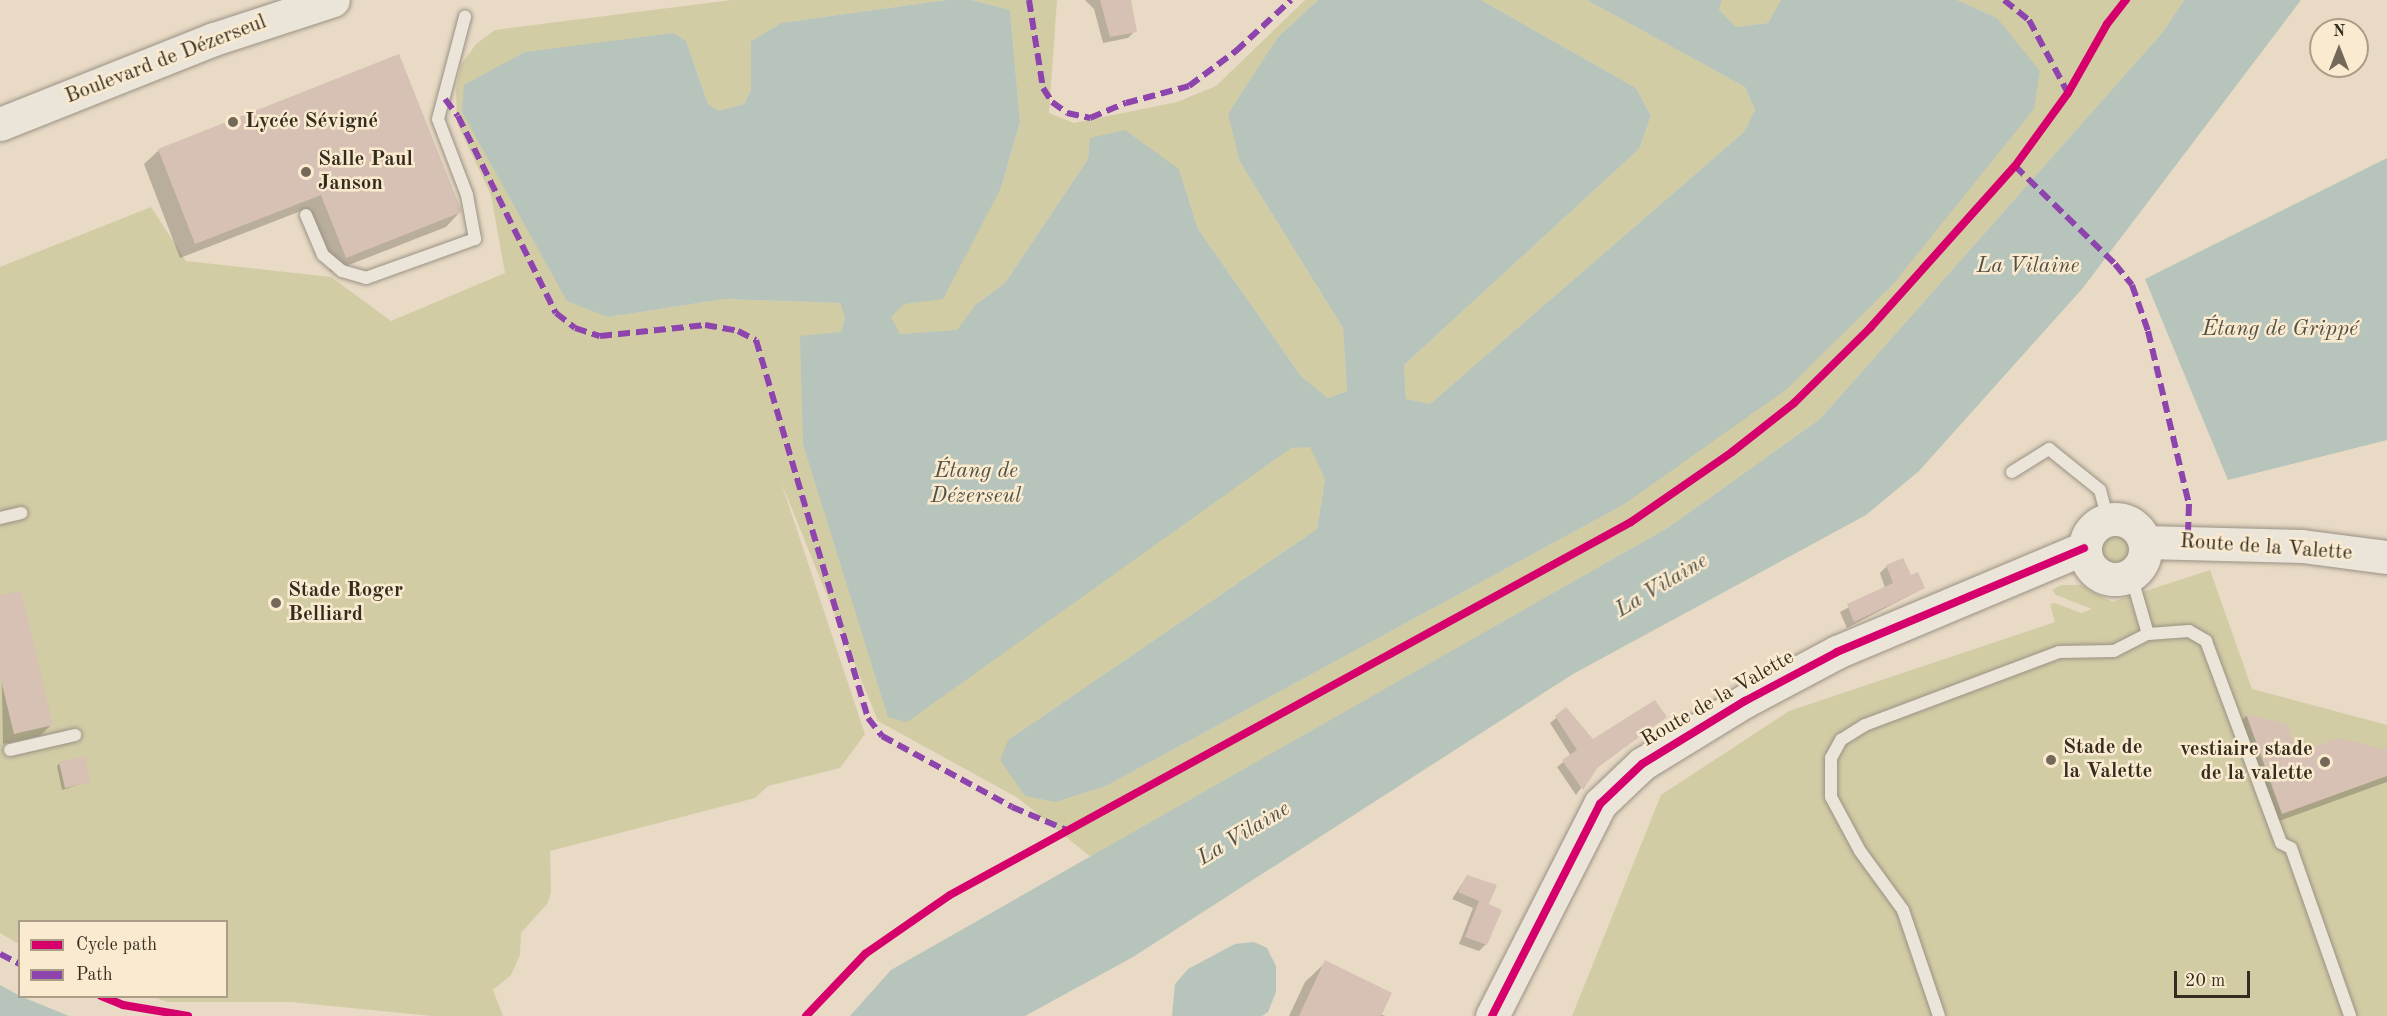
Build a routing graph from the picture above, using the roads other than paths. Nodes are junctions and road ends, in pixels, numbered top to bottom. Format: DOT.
graph roads {
  1 [pos="333,0"];
  2 [pos="465,17"];
  3 [pos="0,124"];
  4 [pos="306,215"];
  5 [pos="2012,472"];
  6 [pos="21,513"];
  7 [pos="0,518"];
  8 [pos="2108,519"];
  9 [pos="2145,542"];
  10 [pos="2084,548"];
  11 [pos="2387,557"];
  12 [pos="2131,575"];
  13 [pos="2148,634"];
  14 [pos="75,735"];
  15 [pos="10,750"];
  16 [pos="1492,1016"];
  17 [pos="1939,1016"];
  18 [pos="2350,1016"];
  1 -- 3 [label="street, Boulevard de Dézerseul"];
  2 -- 4 [label="lane"];
  5 -- 8 [label="lane"];
  6 -- 7 [label="lane"];
  8 -- 9 [label="street"];
  8 -- 10 [label="street"];
  9 -- 11 [label="street, Route de la Valette"];
  9 -- 12 [label="street"];
  10 -- 12 [label="street"];
  10 -- 16 [label="street, Route de la Valette"];
  12 -- 13 [label="lane"];
  13 -- 17 [label="lane"];
  13 -- 18 [label="lane"];
  14 -- 15 [label="lane"];
}
